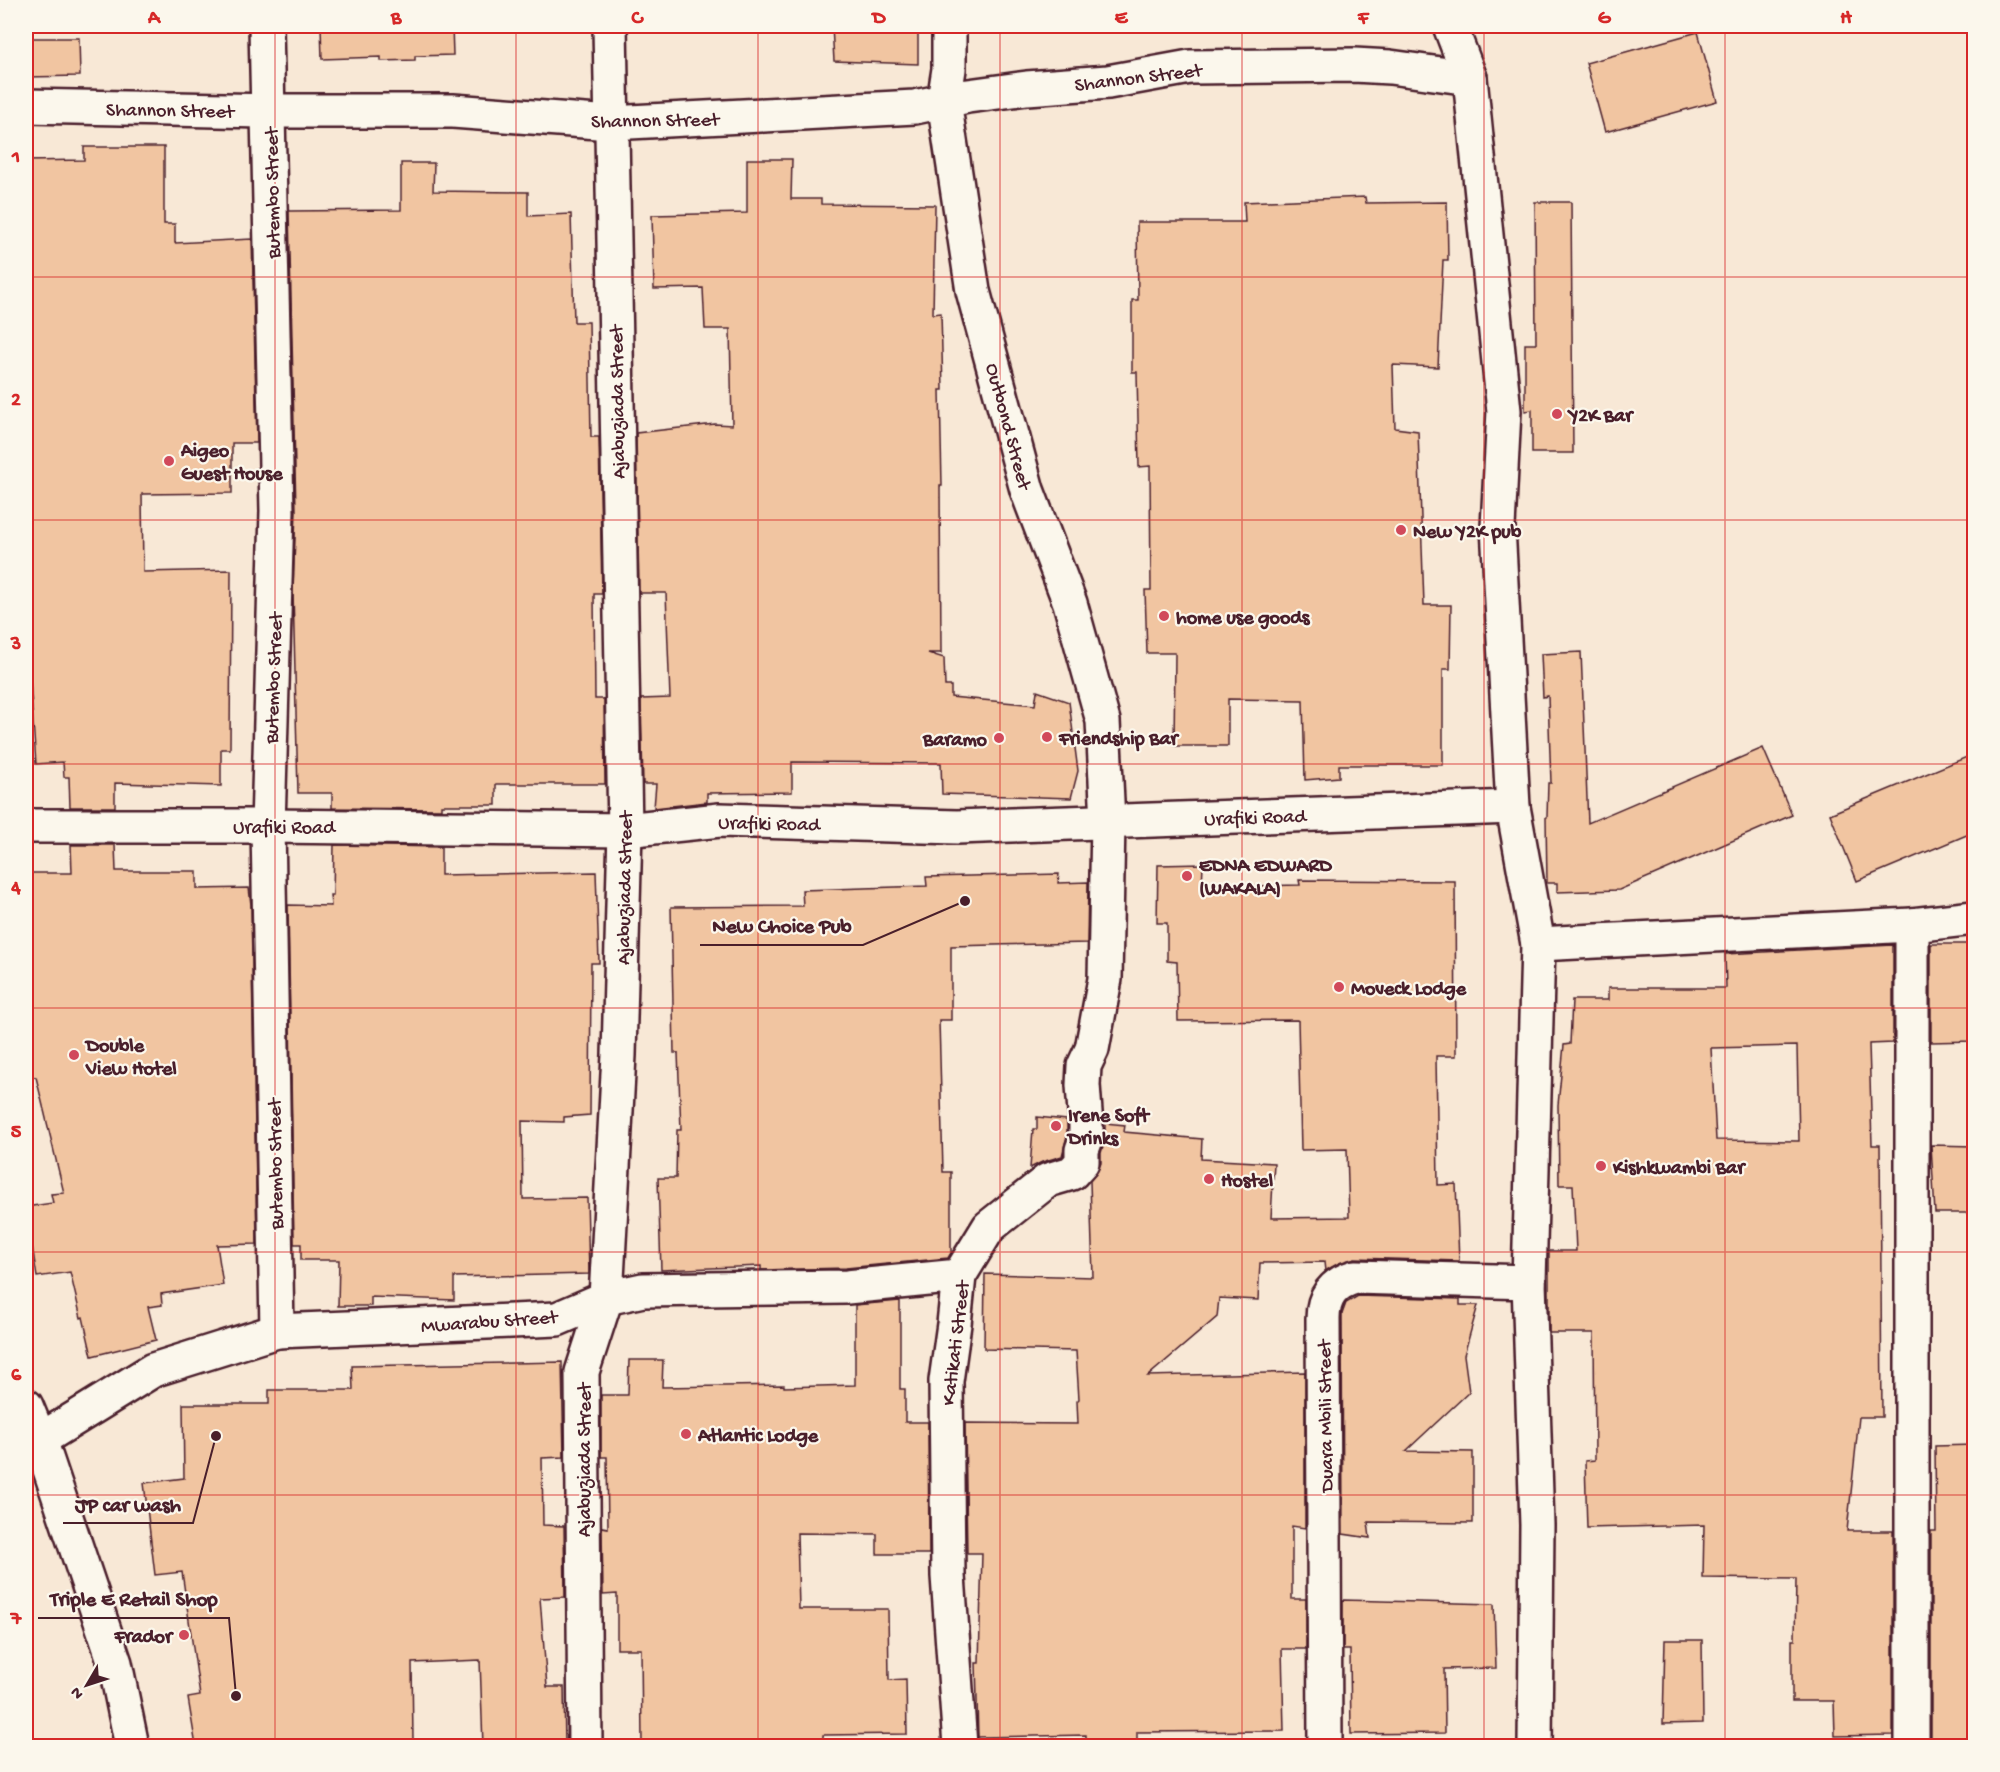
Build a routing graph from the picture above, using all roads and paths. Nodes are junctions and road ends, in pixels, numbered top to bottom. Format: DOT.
graph roads {
  1 [pos="266,26"];
  2 [pos="610,26"];
  3 [pos="949,26"];
  4 [pos="1450,26"];
  5 [pos="1470,78"];
  6 [pos="944,101"];
  7 [pos="26,106"];
  8 [pos="269,111"];
  9 [pos="611,123"];
  10 [pos="1513,807"];
  11 [pos="1108,820"];
  12 [pos="26,826"];
  13 [pos="268,826"];
  14 [pos="625,830"];
  15 [pos="1974,918"];
  16 [pos="1912,924"];
  17 [pos="1538,944"];
  18 [pos="959,1276"];
  19 [pos="1529,1282"];
  20 [pos="606,1298"];
  21 [pos="277,1331"];
  22 [pos="26,1406"];
  23 [pos="39,1440"];
  24 [pos="132,1746"];
  25 [pos="585,1746"];
  26 [pos="960,1746"];
  27 [pos="1325,1746"];
  28 [pos="1535,1746"];
  29 [pos="1912,1746"];
  1 -- 8 [label="street, Butembo Street"];
  2 -- 9 [label="street, Ajabuziada Street"];
  3 -- 6 [label="street, Outbond Street"];
  4 -- 5 [label="street"];
  5 -- 6 [label="street, Shannon Street"];
  5 -- 10 [label="street"];
  6 -- 9 [label="street, Shannon Street"];
  6 -- 11 [label="street, Outbond Street"];
  7 -- 8 [label="street, Shannon Street"];
  8 -- 9 [label="street, Shannon Street"];
  8 -- 13 [label="street, Butembo Street"];
  9 -- 14 [label="street, Ajabuziada Street"];
  10 -- 11 [label="street, Urafiki Road"];
  10 -- 17 [label="street"];
  11 -- 14 [label="street, Urafiki Road"];
  11 -- 18 [label="street, Katikati Street"];
  12 -- 13 [label="street, Urafiki Road"];
  13 -- 14 [label="street, Urafiki Road"];
  13 -- 21 [label="street, Butembo Street"];
  14 -- 20 [label="street, Ajabuziada Street"];
  15 -- 16 [label="street"];
  16 -- 17 [label="street"];
  16 -- 29 [label="street"];
  17 -- 19 [label="street"];
  18 -- 20 [label="street, Mwarabu Street"];
  18 -- 26 [label="street, Katikati Street"];
  19 -- 27 [label="street, Duara Mbili Street"];
  19 -- 28 [label="street"];
  20 -- 21 [label="street, Mwarabu Street"];
  20 -- 25 [label="street, Ajabuziada Street"];
  21 -- 23 [label="street, Mwarabu Street"];
  22 -- 23 [label="street"];
  23 -- 24 [label="street"];
}
